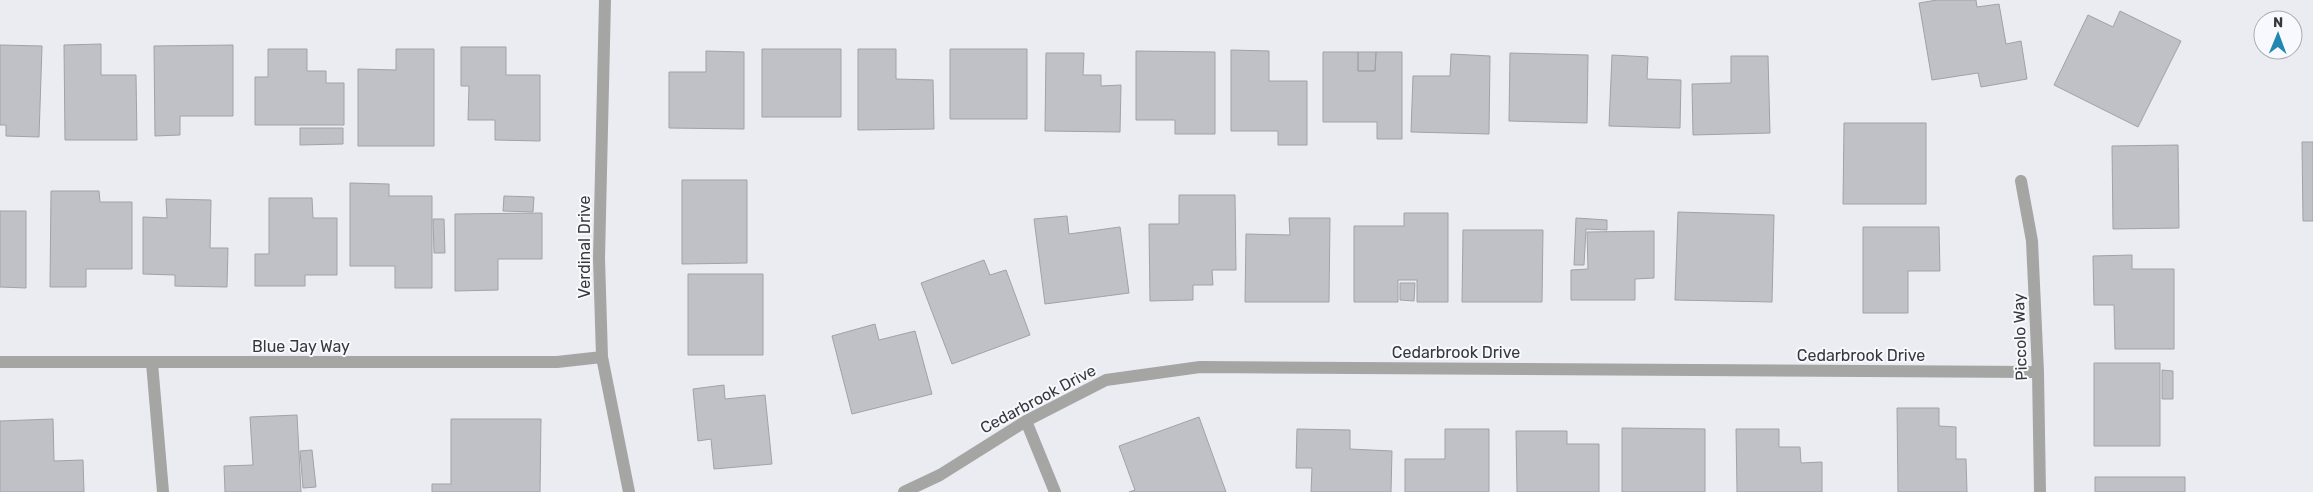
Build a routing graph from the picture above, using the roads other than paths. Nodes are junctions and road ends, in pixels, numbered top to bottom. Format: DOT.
graph roads {
  1 [pos="605,0"];
  2 [pos="2021,181"];
  3 [pos="602,357"];
  4 [pos="0,362"];
  5 [pos="152,363"];
  6 [pos="2038,372"];
  7 [pos="1026,421"];
  8 [pos="163,492"];
  9 [pos="629,492"];
  10 [pos="904,492"];
  11 [pos="1055,492"];
  12 [pos="2040,492"];
  1 -- 3 [label="street, Verdinal Drive"];
  2 -- 6 [label="street, Piccolo Way"];
  3 -- 5 [label="street, Blue Jay Way"];
  3 -- 9 [label="street, Verdinal Drive"];
  4 -- 5 [label="street, Blue Jay Way"];
  5 -- 8 [label="street"];
  6 -- 7 [label="street, Cedarbrook Drive"];
  6 -- 12 [label="street, Piccolo Way"];
  7 -- 10 [label="street, Cedarbrook Drive"];
  7 -- 11 [label="street"];
}
